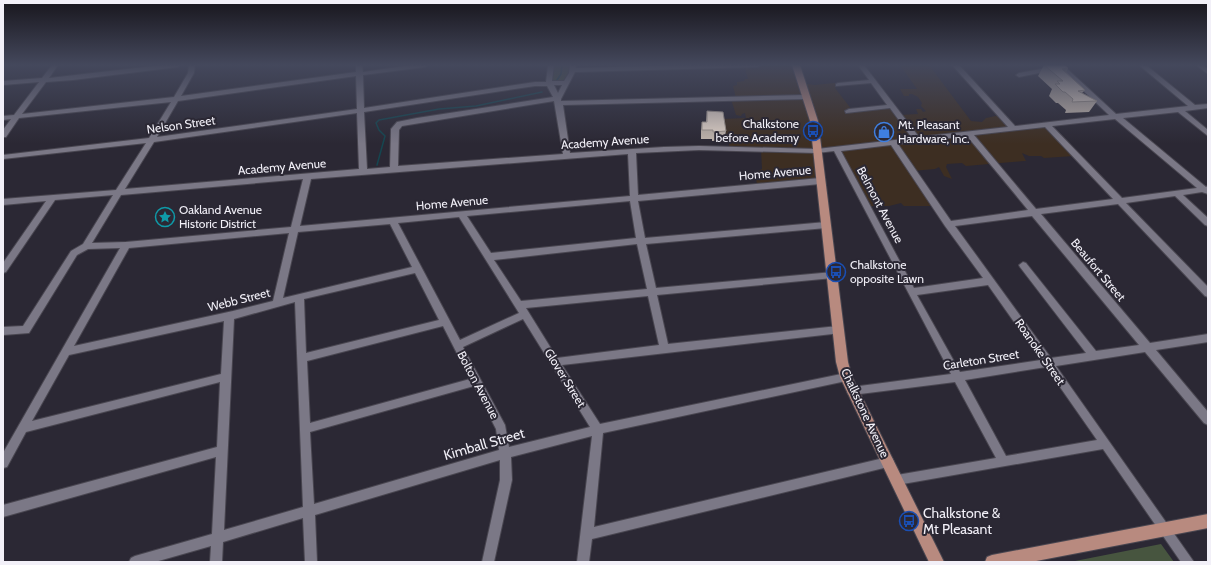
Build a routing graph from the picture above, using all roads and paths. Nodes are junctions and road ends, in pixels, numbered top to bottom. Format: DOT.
graph roads {
  1 [pos="35,91"];
  2 [pos="180,91"];
  3 [pos="232,91"];
  4 [pos="360,91"];
  5 [pos="487,91"];
  6 [pos="552,91"];
  7 [pos="562,91"];
  8 [pos="804,91"];
  9 [pos="882,91"];
  10 [pos="979,91"];
  11 [pos="1088,91"];
  12 [pos="1174,91"];
  13 [pos="806,97"];
  14 [pos="176,99"];
  15 [pos="558,100"];
  16 [pos="893,106"];
  17 [pos="1208,106"];
  18 [pos="1194,108"];
  19 [pos="361,110"];
  20 [pos="1180,110"];
  21 [pos="849,111"];
  22 [pos="16,117"];
  23 [pos="1116,117"];
  24 [pos="3,118"];
  25 [pos="1047,125"];
  26 [pos="1014,129"];
  27 [pos="969,134"];
  28 [pos="1208,134"];
  29 [pos="3,135"];
  30 [pos="918,140"];
  31 [pos="151,141"];
  32 [pos="893,143"];
  33 [pos="836,148"];
  34 [pos="632,151"];
  35 [pos="817,151"];
  36 [pos="3,157"];
  37 [pos="567,157"];
  38 [pos="394,169"];
  39 [pos="363,172"];
  40 [pos="307,177"];
  41 [pos="820,181"];
  42 [pos="1207,190"];
  43 [pos="119,193"];
  44 [pos="1176,193"];
  45 [pos="52,198"];
  46 [pos="634,198"];
  47 [pos="1119,200"];
  48 [pos="3,202"];
  49 [pos="1034,212"];
  50 [pos="460,214"];
  51 [pos="392,220"];
  52 [pos="1208,223"];
  53 [pos="826,224"];
  54 [pos="948,224"];
  55 [pos="295,229"];
  56 [pos="641,240"];
  57 [pos="86,246"];
  58 [pos="126,246"];
  59 [pos="488,257"];
  60 [pos="1023,265"];
  61 [pos="417,269"];
  62 [pos="3,270"];
  63 [pos="833,275"];
  64 [pos="989,281"];
  65 [pos="652,292"];
  66 [pos="912,292"];
  67 [pos="1208,293"];
  68 [pos="299,297"];
  69 [pos="277,303"];
  70 [pos="522,310"];
  71 [pos="229,316"];
  72 [pos="445,322"];
  73 [pos="838,330"];
  74 [pos="3,331"];
  75 [pos="1208,338"];
  76 [pos="458,345"];
  77 [pos="664,348"];
  78 [pos="1147,348"];
  79 [pos="66,352"];
  80 [pos="1094,356"];
  81 [pos="302,358"];
  82 [pos="555,362"];
  83 [pos="1047,363"];
  84 [pos="846,376"];
  85 [pos="225,377"];
  86 [pos="958,377"];
  87 [pos="477,381"];
  88 [pos="852,391"];
  89 [pos="1208,420"];
  90 [pos="23,428"];
  91 [pos="305,429"];
  92 [pos="598,430"];
  93 [pos="1104,444"];
  94 [pos="221,452"];
  95 [pos="505,453"];
  96 [pos="888,462"];
  97 [pos="1004,462"];
  98 [pos="3,463"];
  99 [pos="897,480"];
  100 [pos="3,511"];
  101 [pos="309,511"];
  102 [pos="1208,521"];
  103 [pos="1165,530"];
  104 [pos="587,534"];
  105 [pos="217,537"];
  106 [pos="136,562"];
  107 [pos="216,562"];
  108 [pos="311,562"];
  109 [pos="487,562"];
  110 [pos="583,562"];
  111 [pos="937,562"];
  112 [pos="992,562"];
  113 [pos="1188,562"];
  1 -- 22 [label="street"];
  2 -- 14 [label="street"];
  3 -- 14 [label="street"];
  4 -- 19 [label="street"];
  5 -- 19 [label="street, Nelson Street"];
  6 -- 15 [label="street"];
  7 -- 15 [label="street"];
  8 -- 13 [label="main road, Chalkstone Avenue"];
  9 -- 16 [label="street"];
  10 -- 26 [label="street"];
  11 -- 23 [label="street"];
  12 -- 18 [label="street"];
  13 -- 15 [label="street"];
  13 -- 35 [label="main road, Chalkstone Avenue"];
  14 -- 22 [label="street"];
  14 -- 31 [label="street"];
  15 -- 37 [label="street"];
  15 -- 38 [label="street"];
  16 -- 21 [label="street"];
  16 -- 30 [label="street"];
  17 -- 18 [label="street, Academy Avenue"];
  18 -- 20 [label="street, Academy Avenue"];
  19 -- 31 [label="street, Nelson Street"];
  19 -- 39 [label="street"];
  20 -- 23 [label="street, Academy Avenue"];
  20 -- 28 [label="street"];
  22 -- 24 [label="street"];
  22 -- 29 [label="street"];
  23 -- 25 [label="street, Academy Avenue"];
  23 -- 42 [label="street"];
  25 -- 26 [label="street, Academy Avenue"];
  25 -- 47 [label="street"];
  26 -- 27 [label="street, Academy Avenue"];
  27 -- 30 [label="street, Academy Avenue"];
  27 -- 49 [label="street, Beaufort Street"];
  30 -- 32 [label="street, Academy Avenue"];
  31 -- 36 [label="street, Nelson Street"];
  31 -- 43 [label="street"];
  32 -- 33 [label="street, Academy Avenue"];
  32 -- 54 [label="street, Roanoke Street"];
  33 -- 35 [label="street, Academy Avenue"];
  33 -- 66 [label="street, Belmont Avenue"];
  34 -- 35 [label="street, Academy Avenue"];
  34 -- 37 [label="street, Academy Avenue"];
  34 -- 46 [label="street"];
  35 -- 41 [label="main road, Chalkstone Avenue"];
  37 -- 38 [label="street, Academy Avenue"];
  38 -- 39 [label="street, Academy Avenue"];
  39 -- 40 [label="street, Academy Avenue"];
  40 -- 43 [label="street, Academy Avenue"];
  40 -- 55 [label="street"];
  41 -- 46 [label="street, Home Avenue"];
  41 -- 53 [label="main road, Chalkstone Avenue"];
  42 -- 44 [label="street"];
  43 -- 45 [label="street, Academy Avenue"];
  43 -- 57 [label="street"];
  44 -- 47 [label="street"];
  44 -- 52 [label="street"];
  45 -- 48 [label="street, Academy Avenue"];
  45 -- 62 [label="street"];
  46 -- 50 [label="street, Home Avenue"];
  46 -- 56 [label="street"];
  47 -- 49 [label="street"];
  47 -- 67 [label="street"];
  49 -- 54 [label="street"];
  49 -- 78 [label="street, Beaufort Street"];
  50 -- 51 [label="street, Home Avenue"];
  50 -- 59 [label="street, Glover Street"];
  51 -- 55 [label="street, Home Avenue"];
  51 -- 61 [label="street, Bolton Avenue"];
  53 -- 56 [label="street"];
  53 -- 63 [label="main road, Chalkstone Avenue"];
  54 -- 64 [label="street, Roanoke Street"];
  55 -- 58 [label="street, Home Avenue"];
  55 -- 69 [label="street"];
  56 -- 59 [label="street"];
  56 -- 65 [label="street"];
  57 -- 58 [label="street, Home Avenue"];
  57 -- 74 [label="street"];
  58 -- 79 [label="street"];
  59 -- 70 [label="street, Glover Street"];
  60 -- 80 [label="street"];
  61 -- 68 [label="street, Webb Street"];
  61 -- 72 [label="street, Bolton Avenue"];
  63 -- 65 [label="street"];
  63 -- 73 [label="main road, Chalkstone Avenue"];
  64 -- 66 [label="street"];
  64 -- 83 [label="street, Roanoke Street"];
  65 -- 70 [label="street"];
  65 -- 77 [label="street"];
  66 -- 86 [label="street, Belmont Avenue"];
  68 -- 69 [label="street, Webb Street"];
  68 -- 81 [label="street"];
  69 -- 71 [label="street, Webb Street"];
  70 -- 76 [label="street"];
  70 -- 82 [label="street, Glover Street"];
  71 -- 79 [label="street, Webb Street"];
  71 -- 85 [label="street"];
  72 -- 76 [label="street, Bolton Avenue"];
  72 -- 81 [label="street"];
  73 -- 77 [label="street"];
  73 -- 84 [label="main road, Chalkstone Avenue"];
  75 -- 78 [label="street, Carleton Street"];
  76 -- 87 [label="street, Bolton Avenue"];
  77 -- 82 [label="street"];
  78 -- 80 [label="street, Carleton Street"];
  78 -- 89 [label="street, Beaufort Street"];
  79 -- 90 [label="street"];
  80 -- 83 [label="street, Carleton Street"];
  81 -- 91 [label="street"];
  82 -- 92 [label="street, Glover Street"];
  83 -- 86 [label="street, Carleton Street"];
  83 -- 93 [label="street, Roanoke Street"];
  84 -- 88 [label="main road, Chalkstone Avenue"];
  84 -- 92 [label="street, Kimball Street"];
  85 -- 90 [label="street"];
  85 -- 94 [label="street"];
  86 -- 88 [label="street, Carleton Street"];
  86 -- 97 [label="street, Belmont Avenue"];
  87 -- 91 [label="street"];
  87 -- 95 [label="street, Bolton Avenue"];
  88 -- 96 [label="main road, Chalkstone Avenue"];
  90 -- 98 [label="street"];
  91 -- 101 [label="street"];
  92 -- 95 [label="street, Kimball Street"];
  92 -- 104 [label="street"];
  93 -- 97 [label="street"];
  93 -- 103 [label="street, Roanoke Street"];
  94 -- 100 [label="street"];
  94 -- 105 [label="street"];
  95 -- 101 [label="street, Kimball Street"];
  95 -- 109 [label="street, Bolton Avenue"];
  96 -- 99 [label="main road, Chalkstone Avenue"];
  96 -- 104 [label="street"];
  97 -- 99 [label="street"];
  99 -- 111 [label="main road, Chalkstone Avenue"];
  101 -- 105 [label="street, Kimball Street"];
  101 -- 108 [label="street"];
  102 -- 103 [label="main road"];
  103 -- 112 [label="main road"];
  103 -- 113 [label="street, Roanoke Street"];
  104 -- 110 [label="street"];
  105 -- 106 [label="street, Kimball Street"];
  105 -- 107 [label="street"];
}
